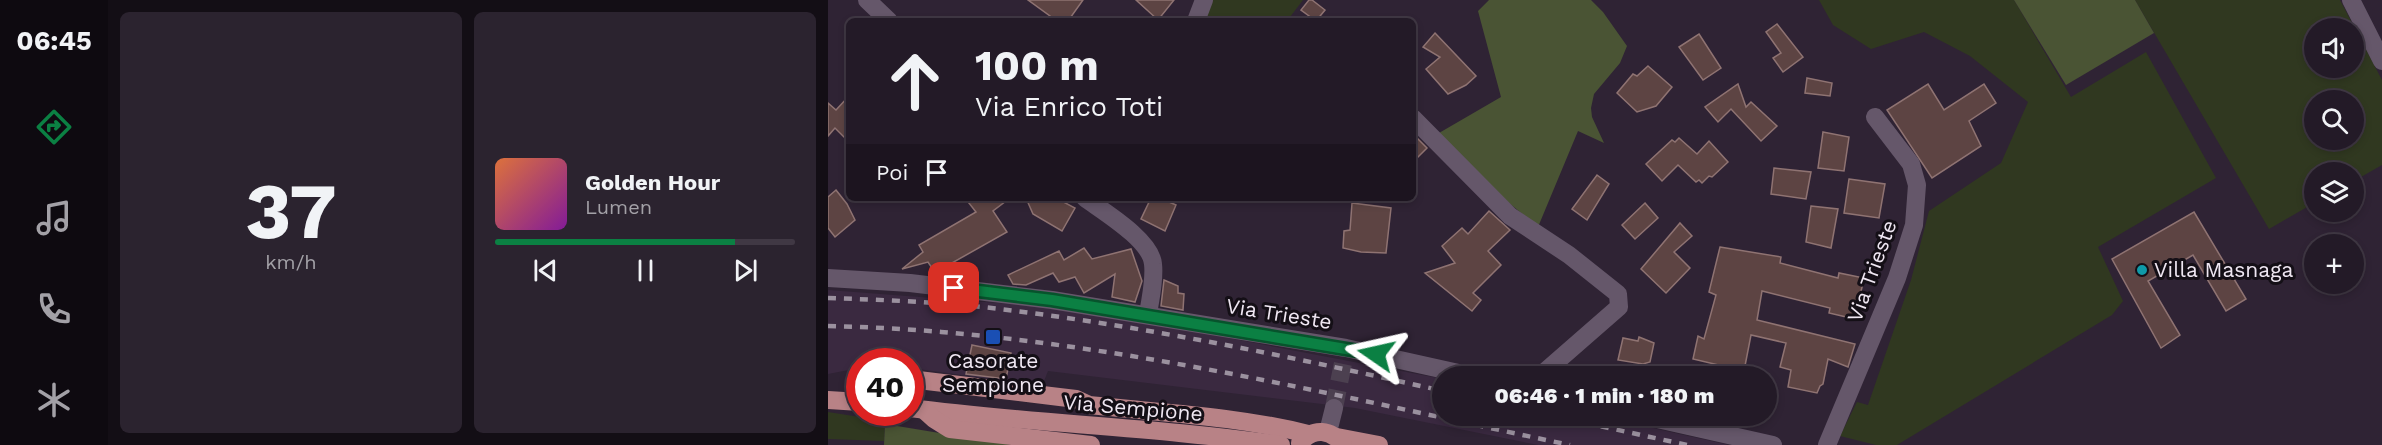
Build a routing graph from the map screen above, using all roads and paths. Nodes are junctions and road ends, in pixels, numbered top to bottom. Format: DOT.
graph roads {
  1 [pos="867,0"];
  2 [pos="1204,0"];
  3 [pos="2351,0"];
  4 [pos="886,18"];
  5 [pos="1197,18"];
  6 [pos="2382,61"];
  7 [pos="1875,117"];
  8 [pos="1416,121"];
  9 [pos="1089,201"];
  10 [pos="828,278"];
  11 [pos="1148,315"];
  12 [pos="1551,366"];
  13 [pos="1432,369"];
  14 [pos="924,381"];
  15 [pos="1334,408"];
  16 [pos="924,410"];
  17 [pos="924,413"];
  18 [pos="1688,426"];
  19 [pos="1336,438"];
  20 [pos="1304,440"];
  21 [pos="1061,443"];
  22 [pos="1091,445"];
  23 [pos="1281,445"];
  24 [pos="1379,445"];
  25 [pos="1773,445"];
  26 [pos="1827,445"];
  1 -- 4 [label="street"];
  2 -- 5 [label="street"];
  3 -- 6 [label="street"];
  7 -- 26 [label="street, Via Trieste"];
  8 -- 12 [label="street"];
  9 -- 11 [label="street"];
  10 -- 11 [label="street, Via Trieste"];
  11 -- 13 [label="street, Via Trieste"];
  14 -- 20 [label="main road"];
  15 -- 19 [label="street"];
  16 -- 23 [label="main road, Via Sempione"];
  17 -- 21 [label="main road"];
  18 -- 25 [label="street"];
  19 -- 20 [label="main road"];
  19 -- 24 [label="main road"];
  21 -- 22 [label="main road"];
}
